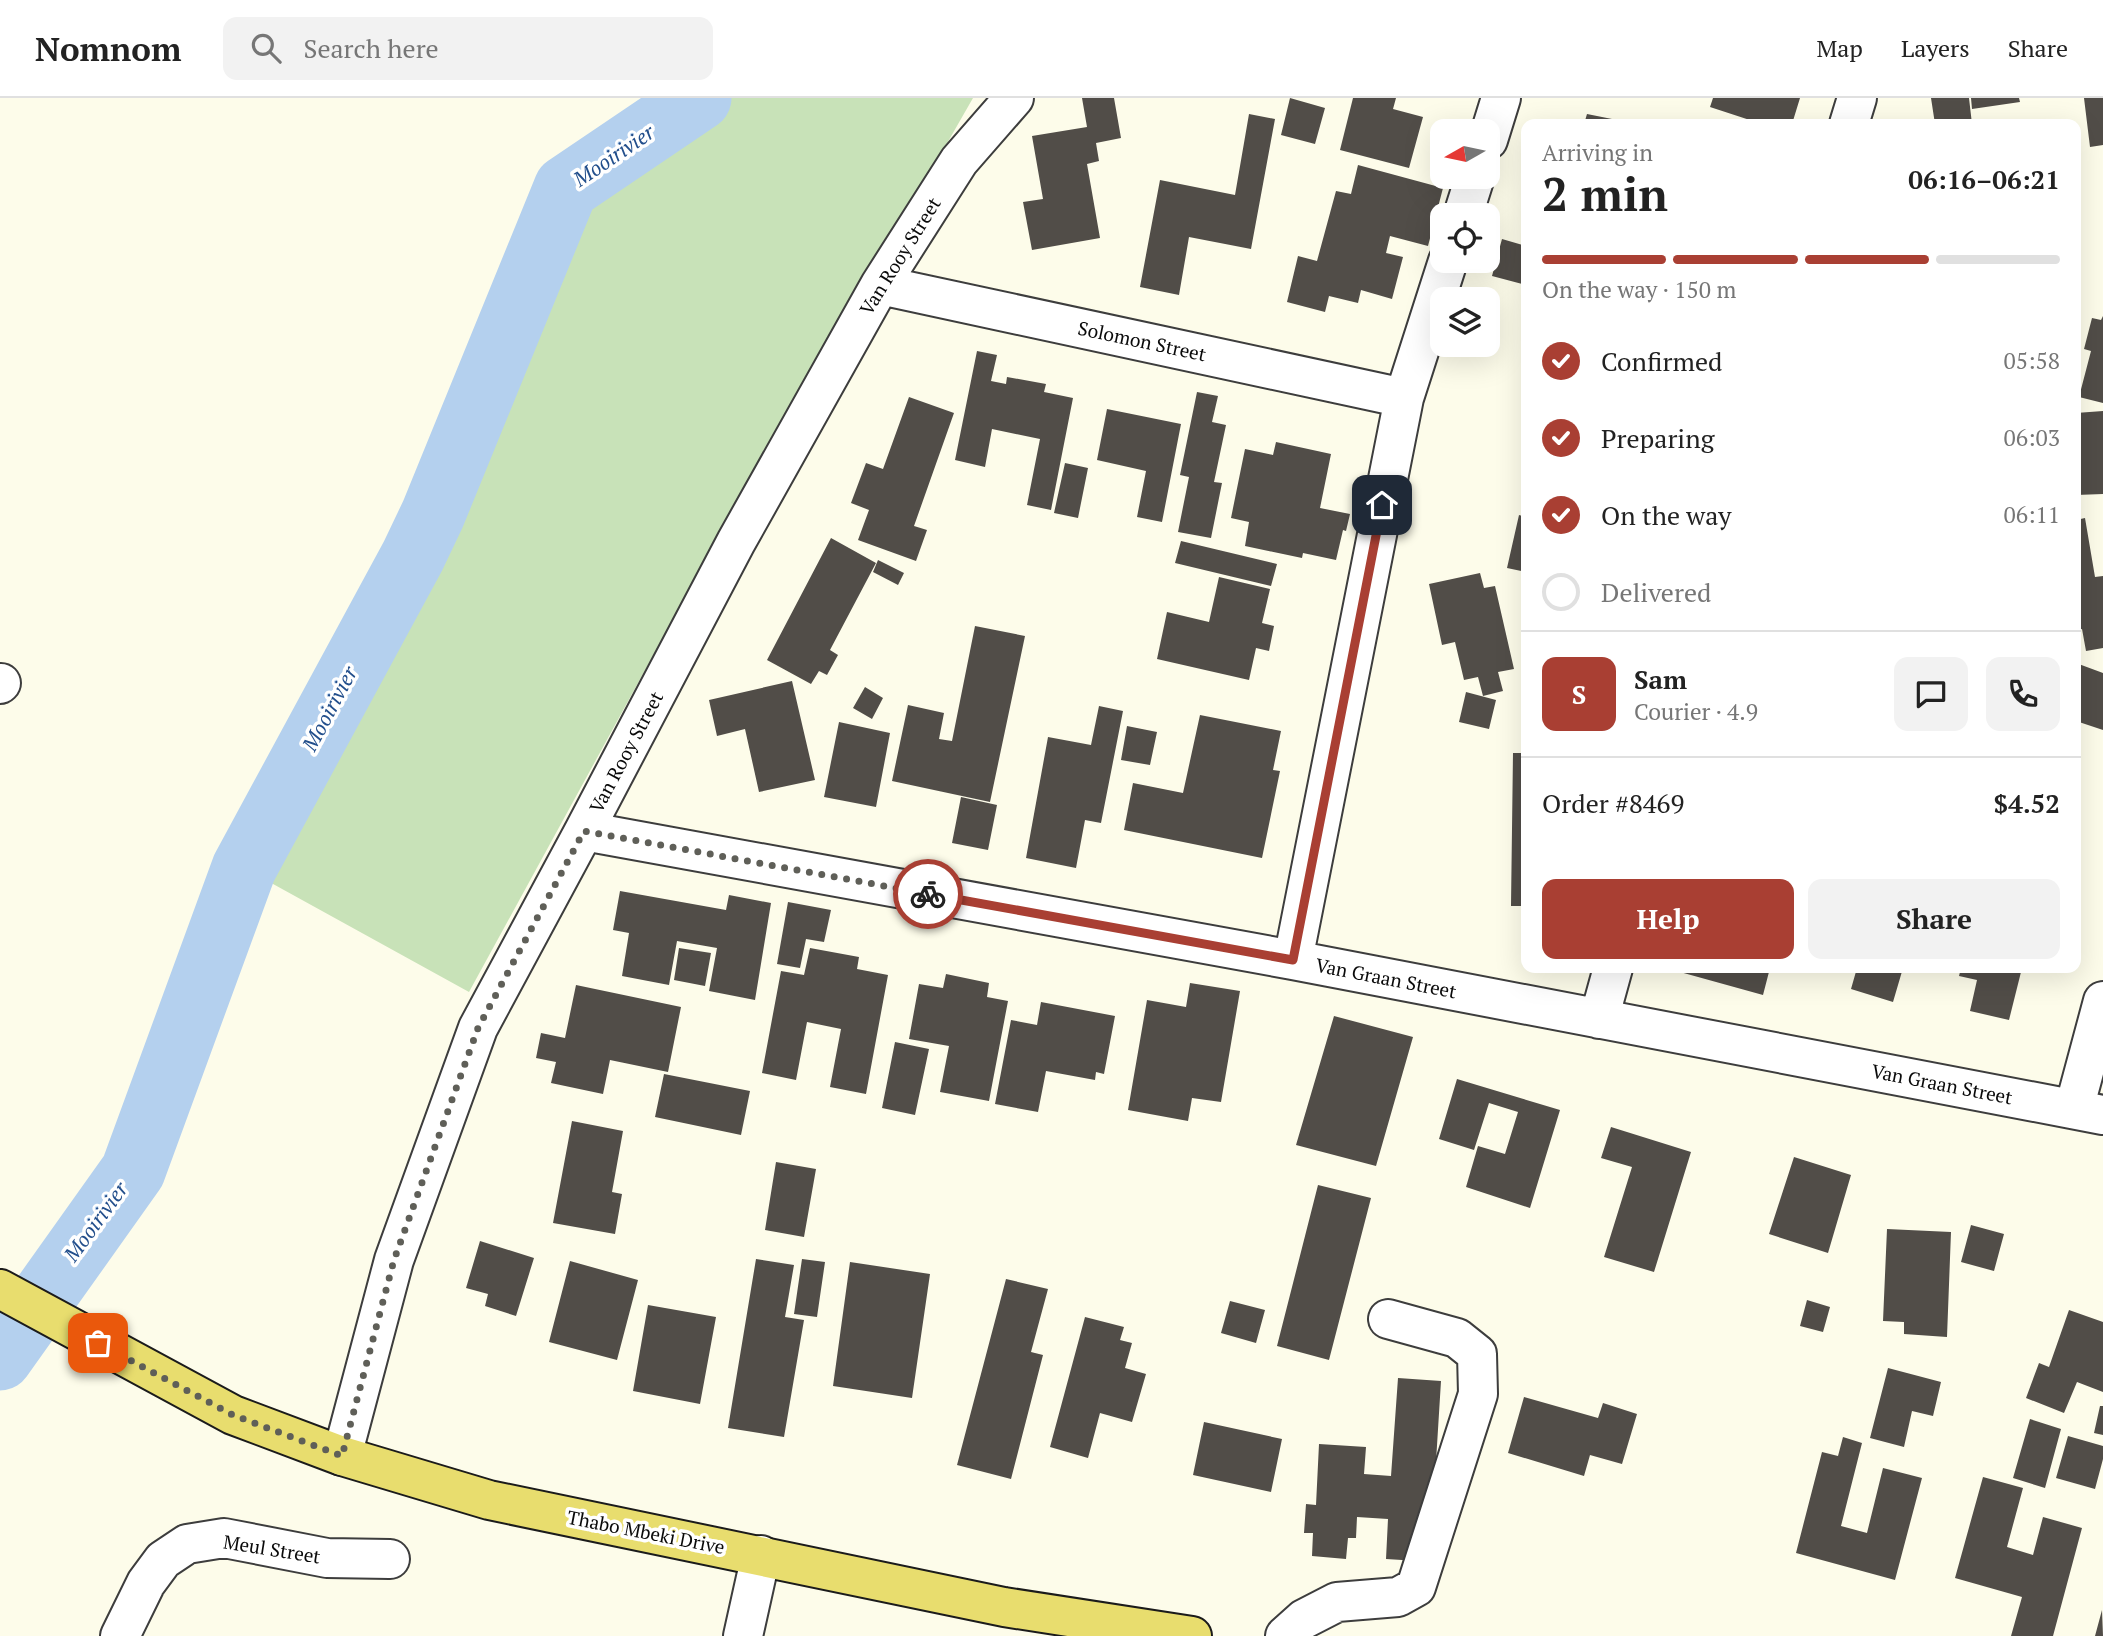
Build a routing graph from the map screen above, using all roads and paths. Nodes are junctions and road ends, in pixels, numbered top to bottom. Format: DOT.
graph roads {
  1 [pos="1014,98"];
  2 [pos="1501,98"];
  3 [pos="1857,98"];
  4 [pos="1494,119"];
  5 [pos="1851,119"];
  6 [pos="1444,273"];
  7 [pos="880,285"];
  8 [pos="1404,397"];
  9 [pos="584,831"];
  10 [pos="1293,960"];
  11 [pos="1612,973"];
  12 [pos="2103,1001"];
  13 [pos="1599,1019"];
  14 [pos="2089,1112"];
  15 [pos="0,1289"];
  16 [pos="1388,1319"];
  17 [pos="342,1456"];
  18 [pos="761,1555"];
  19 [pos="390,1559"];
  20 [pos="120,1636"];
  21 [pos="743,1636"];
  22 [pos="1192,1636"];
  23 [pos="1285,1636"];
  1 -- 7 [label="street, Van Rooy Street"];
  2 -- 4 [label="street"];
  3 -- 5 [label="street"];
  6 -- 8 [label="street"];
  7 -- 8 [label="street, Solomon Street"];
  7 -- 9 [label="street, Van Rooy Street"];
  8 -- 10 [label="street"];
  9 -- 10 [label="street, Van Graan Street"];
  9 -- 17 [label="street, Van Rooy Street"];
  10 -- 13 [label="street, Van Graan Street"];
  11 -- 13 [label="street"];
  12 -- 14 [label="street"];
  13 -- 14 [label="street, Van Graan Street"];
  15 -- 17 [label="main road, Thabo Mbeki Drive"];
  16 -- 23 [label="street"];
  17 -- 18 [label="main road, Thabo Mbeki Drive"];
  18 -- 21 [label="street"];
  18 -- 22 [label="main road, Thabo Mbeki Drive"];
  19 -- 20 [label="street, Meul Street"];
}
